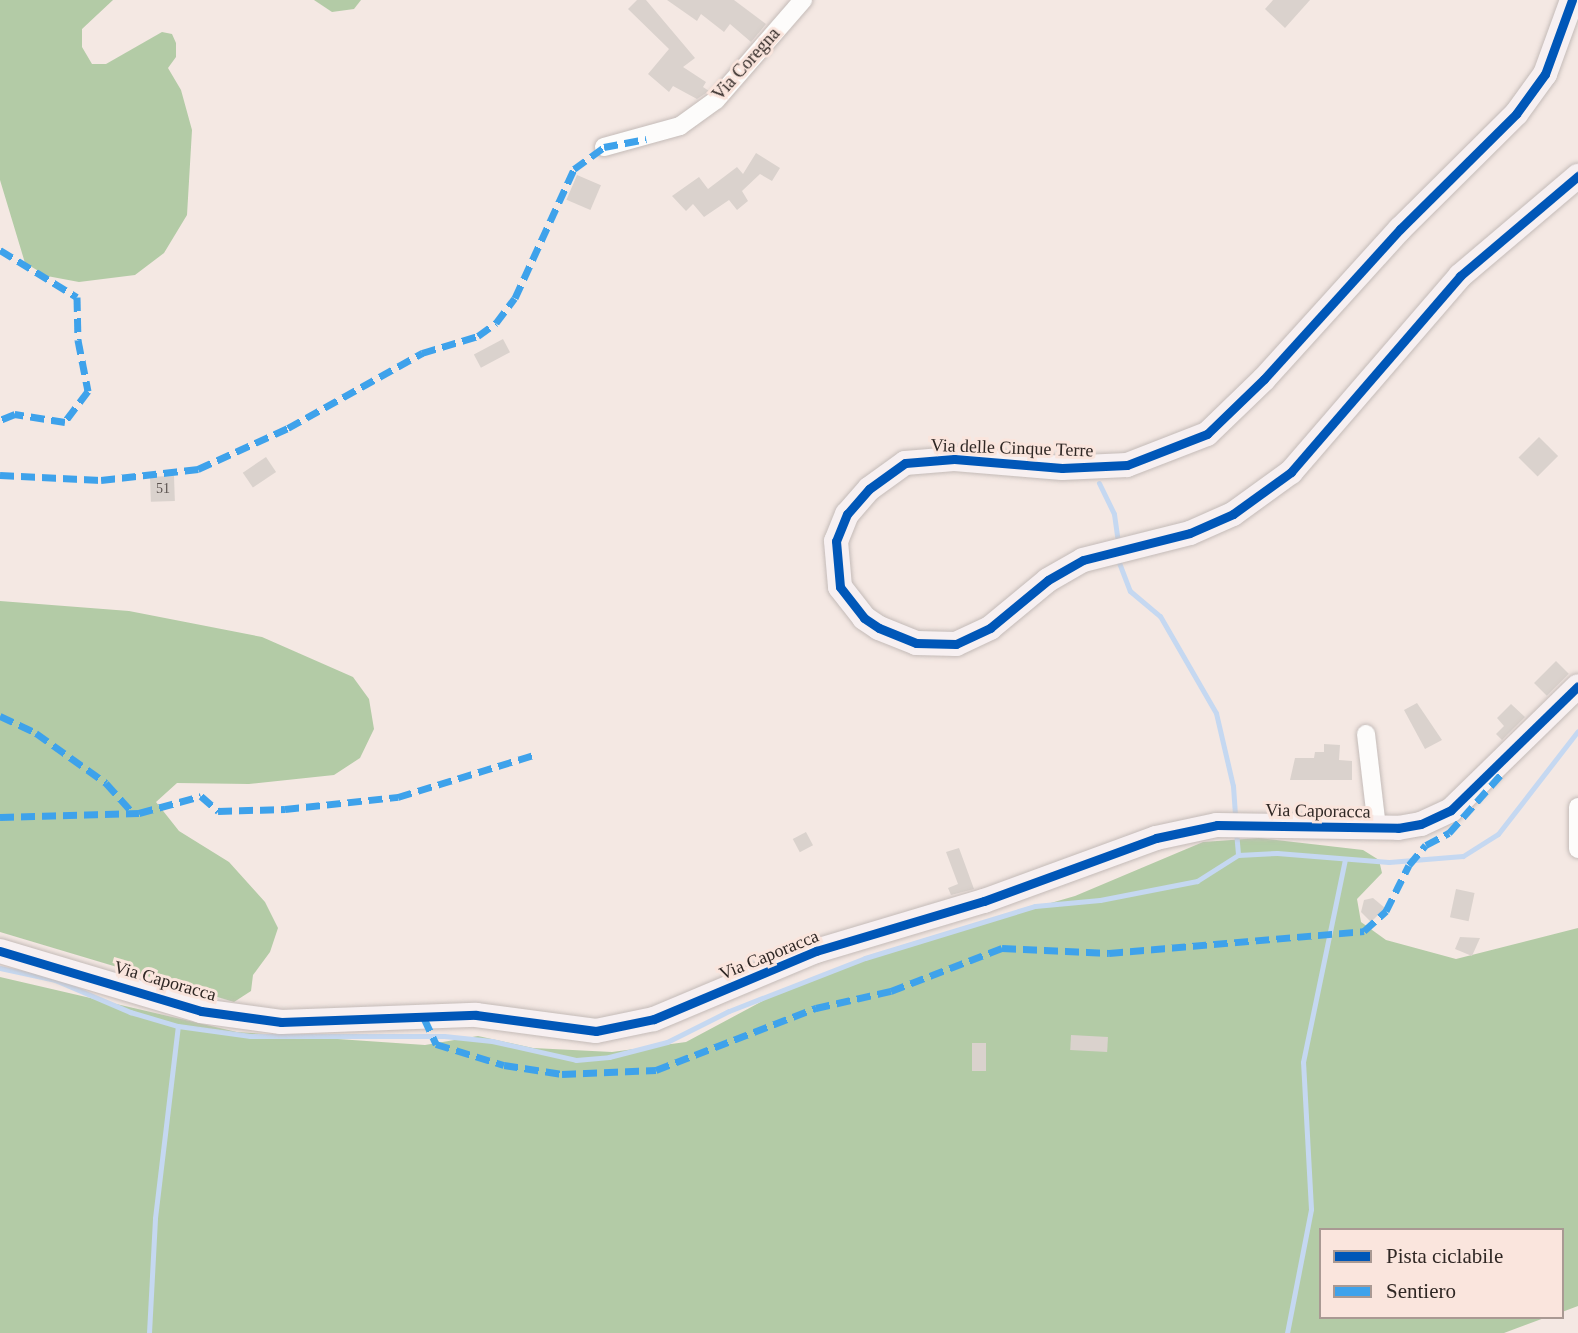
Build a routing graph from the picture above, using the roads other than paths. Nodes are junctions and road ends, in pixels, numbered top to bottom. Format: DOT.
graph roads {
  1 [pos="803,0"];
  2 [pos="1572,0"];
  3 [pos="604,147"];
  4 [pos="1578,176"];
  5 [pos="1578,686"];
  6 [pos="1366,734"];
  7 [pos="1578,807"];
  8 [pos="1377,827"];
  9 [pos="1578,849"];
  10 [pos="0,951"];
  1 -- 3 [label="street, Via Coregna"];
  2 -- 4 [label="main road, Via delle Cinque Terre"];
  5 -- 8 [label="main road, Via Caporacca"];
  6 -- 8 [label="street"];
  7 -- 9 [label="street"];
  8 -- 10 [label="main road, Via Caporacca"];
}
